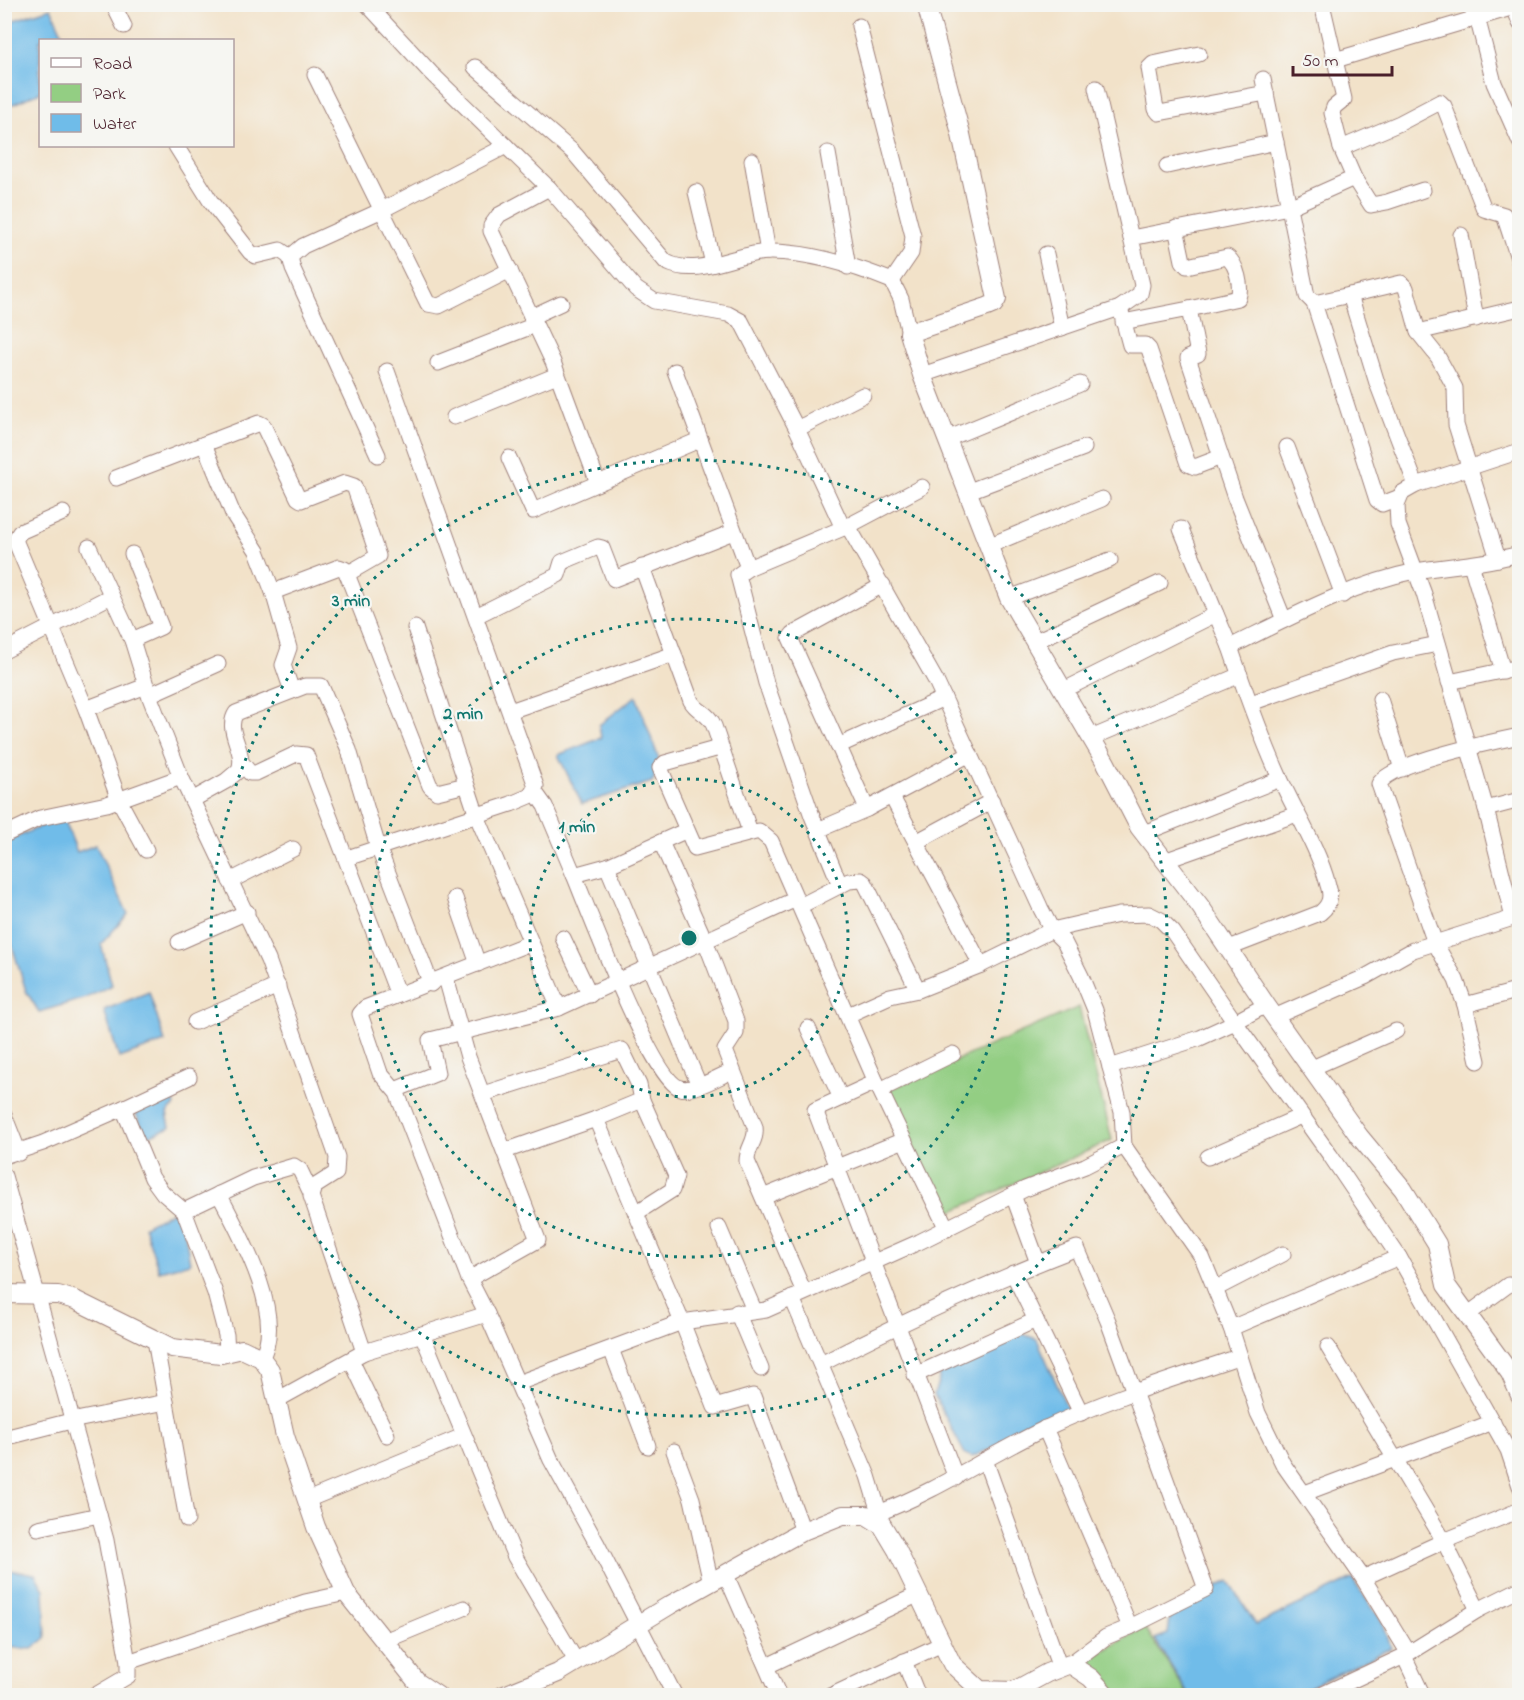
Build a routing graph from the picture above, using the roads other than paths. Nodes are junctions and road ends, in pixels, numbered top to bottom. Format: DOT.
graph roads {
  1 [pos="113,4"];
  2 [pos="367,4"];
  3 [pos="926,4"];
  4 [pos="1322,4"];
  5 [pos="1514,6"];
  6 [pos="1477,17"];
  7 [pos="1520,23"];
  8 [pos="124,26"];
  9 [pos="859,27"];
  10 [pos="1199,54"];
  11 [pos="1335,60"];
  12 [pos="475,67"];
  13 [pos="315,75"];
  14 [pos="1096,88"];
  15 [pos="1276,142"];
  16 [pos="1520,142"];
  17 [pos="506,146"];
  18 [pos="177,147"];
  19 [pos="1341,148"];
  20 [pos="828,153"];
  21 [pos="752,160"];
  22 [pos="1167,166"];
  23 [pos="1354,178"];
  24 [pos="549,188"];
  25 [pos="1423,190"];
  26 [pos="696,192"];
  27 [pos="1289,207"];
  28 [pos="380,211"];
  29 [pos="1176,228"];
  30 [pos="1461,235"];
  31 [pos="1131,238"];
  32 [pos="768,252"];
  33 [pos="1046,254"];
  34 [pos="290,257"];
  35 [pos="713,264"];
  36 [pos="1520,264"];
  37 [pos="848,267"];
  38 [pos="510,270"];
  39 [pos="892,281"];
  40 [pos="1350,295"];
  41 [pos="561,303"];
  42 [pos="1314,303"];
  43 [pos="1520,308"];
  44 [pos="1188,309"];
  45 [pos="1121,315"];
  46 [pos="1476,319"];
  47 [pos="533,321"];
  48 [pos="1062,328"];
  49 [pos="1418,332"];
  50 [pos="909,333"];
  51 [pos="438,363"];
  52 [pos="387,371"];
  53 [pos="675,371"];
  54 [pos="557,375"];
  55 [pos="922,375"];
  56 [pos="1080,384"];
  57 [pos="862,395"];
  58 [pos="454,417"];
  59 [pos="797,429"];
  60 [pos="947,439"];
  61 [pos="699,440"];
  62 [pos="204,444"];
  63 [pos="1287,447"];
  64 [pos="1084,448"];
  65 [pos="1520,451"];
  66 [pos="378,454"];
  67 [pos="1221,457"];
  68 [pos="509,458"];
  69 [pos="1470,468"];
  70 [pos="116,478"];
  71 [pos="598,483"];
  72 [pos="1416,485"];
  73 [pos="922,487"];
  74 [pos="969,491"];
  75 [pos="1400,497"];
  76 [pos="1102,499"];
  77 [pos="63,513"];
  78 [pos="846,527"];
  79 [pos="1181,529"];
  80 [pos="733,532"];
  81 [pos="988,546"];
  82 [pos="89,547"];
  83 [pos="132,554"];
  84 [pos="1520,554"];
  85 [pos="1110,560"];
  86 [pos="1498,560"];
  87 [pos="1471,564"];
  88 [pos="642,567"];
  89 [pos="748,568"];
  90 [pos="1416,571"];
  91 [pos="347,574"];
  92 [pos="1160,584"];
  93 [pos="883,585"];
  94 [pos="273,592"];
  95 [pos="1343,595"];
  96 [pos="111,596"];
  97 [pos="1009,598"];
  98 [pos="1215,614"];
  99 [pos="476,616"];
  100 [pos="1284,620"];
  101 [pos="51,628"];
  102 [pos="415,628"];
  103 [pos="132,640"];
  104 [pos="1036,642"];
  105 [pos="1438,644"];
  106 [pos="1230,647"];
  107 [pos="4,651"];
  108 [pos="674,654"];
  109 [pos="218,664"];
  110 [pos="1520,667"];
  111 [pos="1503,671"];
  112 [pos="1240,675"];
  113 [pos="1449,682"];
  114 [pos="148,690"];
  115 [pos="1064,690"];
  116 [pos="292,691"];
  117 [pos="944,698"];
  118 [pos="1380,699"];
  119 [pos="1251,703"];
  120 [pos="86,709"];
  121 [pos="510,711"];
  122 [pos="1520,736"];
  123 [pos="1091,738"];
  124 [pos="838,746"];
  125 [pos="1468,747"];
  126 [pos="719,748"];
  127 [pos="970,754"];
  128 [pos="242,763"];
  129 [pos="1402,769"];
  130 [pos="181,777"];
  131 [pos="1280,779"];
  132 [pos="466,785"];
  133 [pos="535,792"];
  134 [pos="892,797"];
  135 [pos="119,800"];
  136 [pos="192,800"];
  137 [pos="1520,800"];
  138 [pos="992,801"];
  139 [pos="867,809"];
  140 [pos="1486,809"];
  141 [pos="1297,814"];
  142 [pos="477,816"];
  143 [pos="818,830"];
  144 [pos="685,831"];
  145 [pos="750,832"];
  146 [pos="1143,832"];
  147 [pos="4,835"];
  148 [pos="661,842"];
  149 [pos="916,842"];
  150 [pos="378,848"];
  151 [pos="293,849"];
  152 [pos="146,850"];
  153 [pos="347,858"];
  154 [pos="1164,861"];
  155 [pos="607,866"];
  156 [pos="574,875"];
  157 [pos="230,881"];
  158 [pos="840,885"];
  159 [pos="455,898"];
  160 [pos="798,903"];
  161 [pos="247,912"];
  162 [pos="1516,917"];
  163 [pos="1052,930"];
  164 [pos="564,938"];
  165 [pos="179,942"];
  166 [pos="530,943"];
  167 [pos="706,943"];
  168 [pos="1435,943"];
  169 [pos="1229,948"];
  170 [pos="478,964"];
  171 [pos="981,965"];
  172 [pos="648,966"];
  173 [pos="446,978"];
  174 [pos="617,981"];
  175 [pos="431,984"];
  176 [pos="278,986"];
  177 [pos="918,990"];
  178 [pos="1520,990"];
  179 [pos="398,995"];
  180 [pos="590,995"];
  181 [pos="1465,1005"];
  182 [pos="559,1008"];
  183 [pos="1266,1011"];
  184 [pos="848,1015"];
  185 [pos="1239,1020"];
  186 [pos="195,1022"];
  187 [pos="808,1028"];
  188 [pos="1396,1031"];
  189 [pos="462,1034"];
  190 [pos="953,1054"];
  191 [pos="1478,1061"];
  192 [pos="1110,1067"];
  193 [pos="1312,1068"];
  194 [pos="732,1071"];
  195 [pos="189,1077"];
  196 [pos="699,1085"];
  197 [pos="878,1086"];
  198 [pos="395,1090"];
  199 [pos="483,1094"];
  200 [pos="840,1098"];
  201 [pos="642,1100"];
  202 [pos="123,1108"];
  203 [pos="4,1115"];
  204 [pos="1301,1116"];
  205 [pos="596,1119"];
  206 [pos="904,1140"];
  207 [pos="1124,1146"];
  208 [pos="505,1151"];
  209 [pos="12,1154"];
  210 [pos="1208,1157"];
  211 [pos="837,1167"];
  212 [pos="4,1176"];
  213 [pos="310,1191"];
  214 [pos="219,1194"];
  215 [pos="1013,1195"];
  216 [pos="763,1197"];
  217 [pos="184,1211"];
  218 [pos="636,1213"];
  219 [pos="719,1228"];
  220 [pos="947,1229"];
  221 [pos="1283,1254"];
  222 [pos="1399,1257"];
  223 [pos="873,1261"];
  224 [pos="1038,1263"];
  225 [pos="1013,1273"];
  226 [pos="469,1279"];
  227 [pos="1508,1285"];
  228 [pos="1215,1289"];
  229 [pos="36,1293"];
  230 [pos="4,1294"];
  231 [pos="798,1295"];
  232 [pos="754,1310"];
  233 [pos="737,1312"];
  234 [pos="487,1314"];
  235 [pos="1467,1315"];
  236 [pos="1036,1320"];
  237 [pos="682,1322"];
  238 [pos="896,1326"];
  239 [pos="1230,1328"];
  240 [pos="422,1334"];
  241 [pos="155,1340"];
  242 [pos="1328,1347"];
  243 [pos="611,1349"];
  244 [pos="228,1353"];
  245 [pos="357,1356"];
  246 [pos="1238,1357"];
  247 [pos="261,1358"];
  248 [pos="821,1364"];
  249 [pos="761,1369"];
  250 [pos="915,1375"];
  251 [pos="518,1383"];
  252 [pos="1132,1392"];
  253 [pos="1520,1395"];
  254 [pos="277,1400"];
  255 [pos="166,1402"];
  256 [pos="1081,1413"];
  257 [pos="71,1421"];
  258 [pos="1493,1422"];
  259 [pos="1045,1428"];
  260 [pos="387,1435"];
  261 [pos="463,1436"];
  262 [pos="4,1438"];
  263 [pos="648,1446"];
  264 [pos="674,1451"];
  265 [pos="985,1460"];
  266 [pos="1394,1460"];
  267 [pos="956,1478"];
  268 [pos="1520,1486"];
  269 [pos="1305,1493"];
  270 [pos="307,1500"];
  271 [pos="1520,1510"];
  272 [pos="99,1515"];
  273 [pos="881,1519"];
  274 [pos="187,1520"];
  275 [pos="38,1528"];
  276 [pos="803,1531"];
  277 [pos="1444,1541"];
  278 [pos="1363,1578"];
  279 [pos="719,1579"];
  280 [pos="1520,1589"];
  281 [pos="346,1593"];
  282 [pos="919,1594"];
  283 [pos="464,1608"];
  284 [pos="1478,1610"];
  285 [pos="638,1625"];
  286 [pos="1130,1627"];
  287 [pos="384,1641"];
  288 [pos="942,1644"];
  289 [pos="1406,1654"];
  290 [pos="904,1661"];
  291 [pos="128,1662"];
  292 [pos="576,1662"];
  293 [pos="767,1666"];
  294 [pos="1065,1666"];
  295 [pos="116,1691"];
  296 [pos="853,1691"];
  297 [pos="1015,1693"];
  298 [pos="94,1695"];
  299 [pos="438,1695"];
  300 [pos="502,1695"];
  301 [pos="675,1695"];
  302 [pos="779,1695"];
  303 [pos="830,1695"];
  304 [pos="918,1695"];
  305 [pos="1107,1695"];
  306 [pos="1319,1695"];
  307 [pos="1423,1695"];
  1 -- 8 [label="street"];
  2 -- 17 [label="street"];
  3 -- 50 [label="street"];
  4 -- 11 [label="street"];
  5 -- 6 [label="street"];
  5 -- 7 [label="street"];
  6 -- 11 [label="street"];
  6 -- 16 [label="street"];
  9 -- 39 [label="street"];
  10 -- 15 [label="street"];
  11 -- 19 [label="street"];
  12 -- 35 [label="street"];
  13 -- 28 [label="street"];
  14 -- 31 [label="street"];
  15 -- 22 [label="street"];
  15 -- 27 [label="street"];
  17 -- 24 [label="street"];
  17 -- 28 [label="street"];
  18 -- 34 [label="street"];
  19 -- 23 [label="street"];
  19 -- 36 [label="street"];
  20 -- 37 [label="street"];
  21 -- 32 [label="street"];
  23 -- 25 [label="street"];
  23 -- 27 [label="street"];
  24 -- 38 [label="street"];
  24 -- 59 [label="street"];
  26 -- 35 [label="street"];
  27 -- 29 [label="street"];
  27 -- 42 [label="street"];
  28 -- 34 [label="street"];
  28 -- 38 [label="street"];
  29 -- 31 [label="street"];
  29 -- 44 [label="street"];
  30 -- 46 [label="street"];
  31 -- 45 [label="street"];
  32 -- 35 [label="street"];
  32 -- 37 [label="street"];
  33 -- 48 [label="street"];
  34 -- 66 [label="street"];
  37 -- 39 [label="street"];
  38 -- 47 [label="street"];
  39 -- 50 [label="street"];
  40 -- 42 [label="street"];
  40 -- 49 [label="street"];
  40 -- 72 [label="street"];
  41 -- 47 [label="street"];
  42 -- 75 [label="street"];
  43 -- 46 [label="street"];
  44 -- 45 [label="street"];
  44 -- 67 [label="street"];
  45 -- 48 [label="street"];
  45 -- 67 [label="street"];
  46 -- 49 [label="street"];
  47 -- 51 [label="street"];
  47 -- 54 [label="street"];
  48 -- 55 [label="street"];
  49 -- 69 [label="street"];
  50 -- 55 [label="street"];
  52 -- 99 [label="street"];
  53 -- 61 [label="street"];
  54 -- 58 [label="street"];
  54 -- 71 [label="street"];
  55 -- 60 [label="street"];
  56 -- 60 [label="street"];
  57 -- 59 [label="street"];
  59 -- 78 [label="street"];
  60 -- 74 [label="street"];
  61 -- 71 [label="street"];
  61 -- 80 [label="street"];
  62 -- 70 [label="street"];
  62 -- 91 [label="street"];
  62 -- 94 [label="street"];
  63 -- 95 [label="street"];
  64 -- 74 [label="street"];
  65 -- 69 [label="street"];
  67 -- 100 [label="street"];
  68 -- 71 [label="street"];
  69 -- 72 [label="street"];
  69 -- 86 [label="street"];
  72 -- 75 [label="street"];
  73 -- 78 [label="street"];
  74 -- 81 [label="street"];
  75 -- 90 [label="street"];
  76 -- 81 [label="street"];
  77 -- 101 [label="street"];
  78 -- 89 [label="street"];
  78 -- 93 [label="street"];
  79 -- 98 [label="street"];
  80 -- 88 [label="street"];
  80 -- 89 [label="street"];
  81 -- 97 [label="street"];
  82 -- 96 [label="street"];
  83 -- 103 [label="street"];
  84 -- 86 [label="street"];
  85 -- 97 [label="street"];
  86 -- 87 [label="street"];
  87 -- 90 [label="street"];
  87 -- 111 [label="street"];
  88 -- 99 [label="street"];
  88 -- 108 [label="street"];
  89 -- 143 [label="street"];
  90 -- 95 [label="street"];
  90 -- 105 [label="street"];
  91 -- 94 [label="street"];
  91 -- 132 [label="street"];
  92 -- 104 [label="street"];
  93 -- 117 [label="street"];
  93 -- 124 [label="street"];
  94 -- 116 [label="street"];
  95 -- 100 [label="street"];
  96 -- 101 [label="street"];
  96 -- 103 [label="street"];
  97 -- 104 [label="street"];
  98 -- 106 [label="street"];
  98 -- 115 [label="street"];
  99 -- 121 [label="street"];
  100 -- 106 [label="street"];
  101 -- 107 [label="street"];
  101 -- 120 [label="street"];
  102 -- 132 [label="street"];
  103 -- 114 [label="street"];
  104 -- 115 [label="street"];
  105 -- 113 [label="street"];
  105 -- 119 [label="street"];
  106 -- 112 [label="street"];
  108 -- 121 [label="street"];
  108 -- 126 [label="street"];
  109 -- 114 [label="street"];
  110 -- 111 [label="street"];
  111 -- 113 [label="street"];
  112 -- 119 [label="street"];
  112 -- 123 [label="street"];
  113 -- 125 [label="street"];
  114 -- 120 [label="street"];
  114 -- 130 [label="street"];
  115 -- 123 [label="street"];
  116 -- 128 [label="street"];
  116 -- 150 [label="street"];
  117 -- 124 [label="street"];
  117 -- 127 [label="street"];
  118 -- 129 [label="street"];
  119 -- 131 [label="street"];
  120 -- 135 [label="street"];
  121 -- 133 [label="street"];
  122 -- 125 [label="street"];
  123 -- 146 [label="street"];
  124 -- 139 [label="street"];
  125 -- 129 [label="street"];
  125 -- 140 [label="street"];
  126 -- 144 [label="street"];
  126 -- 145 [label="street"];
  127 -- 134 [label="street"];
  127 -- 138 [label="street"];
  128 -- 136 [label="street"];
  128 -- 153 [label="street"];
  129 -- 168 [label="street"];
  130 -- 135 [label="street"];
  130 -- 136 [label="street"];
  131 -- 141 [label="street"];
  131 -- 146 [label="street"];
  132 -- 142 [label="street"];
  133 -- 142 [label="street"];
  133 -- 156 [label="street"];
  134 -- 139 [label="street"];
  134 -- 149 [label="street"];
  135 -- 147 [label="street"];
  135 -- 152 [label="street"];
  136 -- 157 [label="street"];
  137 -- 140 [label="street"];
  138 -- 149 [label="street"];
  138 -- 163 [label="street"];
  139 -- 143 [label="street"];
  140 -- 162 [label="street"];
  141 -- 154 [label="street"];
  141 -- 169 [label="street"];
  142 -- 150 [label="street"];
  142 -- 166 [label="street"];
  143 -- 158 [label="street"];
  144 -- 145 [label="street"];
  144 -- 148 [label="street"];
  145 -- 160 [label="street"];
  146 -- 154 [label="street"];
  148 -- 155 [label="street"];
  148 -- 167 [label="street"];
  149 -- 171 [label="street"];
  150 -- 153 [label="street"];
  150 -- 175 [label="street"];
  151 -- 157 [label="street"];
  153 -- 179 [label="street"];
  154 -- 169 [label="street"];
  155 -- 156 [label="street"];
  155 -- 172 [label="street"];
  156 -- 174 [label="street"];
  157 -- 161 [label="street"];
  158 -- 160 [label="street"];
  158 -- 177 [label="street"];
  159 -- 170 [label="street"];
  160 -- 167 [label="street"];
  160 -- 184 [label="street"];
  161 -- 165 [label="street"];
  161 -- 176 [label="street"];
  162 -- 168 [label="street"];
  163 -- 171 [label="street"];
  163 -- 185 [label="street"];
  163 -- 192 [label="street"];
  164 -- 180 [label="street"];
  166 -- 170 [label="street"];
  166 -- 182 [label="street"];
  167 -- 172 [label="street"];
  167 -- 194 [label="street"];
  168 -- 181 [label="street"];
  168 -- 183 [label="street"];
  169 -- 183 [label="street"];
  170 -- 173 [label="street"];
  171 -- 177 [label="street"];
  172 -- 174 [label="street"];
  172 -- 196 [label="street"];
  173 -- 175 [label="street"];
  173 -- 189 [label="street"];
  174 -- 180 [label="street"];
  174 -- 196 [label="street"];
  175 -- 179 [label="street"];
  176 -- 186 [label="street"];
  176 -- 213 [label="street"];
  177 -- 184 [label="street"];
  178 -- 181 [label="street"];
  179 -- 198 [label="street"];
  180 -- 182 [label="street"];
  181 -- 191 [label="street"];
  182 -- 189 [label="street"];
  183 -- 185 [label="street"];
  183 -- 193 [label="street"];
  184 -- 197 [label="street"];
  185 -- 192 [label="street"];
  185 -- 204 [label="street"];
  187 -- 200 [label="street"];
  188 -- 193 [label="street"];
  189 -- 198 [label="street"];
  189 -- 199 [label="street"];
  190 -- 197 [label="street"];
  192 -- 207 [label="street"];
  193 -- 235 [label="street"];
  194 -- 196 [label="street"];
  194 -- 216 [label="street"];
  195 -- 202 [label="street"];
  197 -- 200 [label="street"];
  197 -- 206 [label="street"];
  198 -- 226 [label="street"];
  199 -- 201 [label="street"];
  199 -- 208 [label="street"];
  200 -- 211 [label="street"];
  201 -- 205 [label="street"];
  201 -- 218 [label="street"];
  202 -- 209 [label="street"];
  202 -- 217 [label="street"];
  203 -- 209 [label="street"];
  204 -- 210 [label="street"];
  204 -- 222 [label="street"];
  205 -- 208 [label="street"];
  205 -- 218 [label="street"];
  206 -- 211 [label="street"];
  206 -- 220 [label="street"];
  207 -- 215 [label="street"];
  207 -- 228 [label="street"];
  208 -- 226 [label="street"];
  211 -- 216 [label="street"];
  211 -- 223 [label="street"];
  212 -- 229 [label="street"];
  213 -- 214 [label="street"];
  213 -- 245 [label="street"];
  214 -- 217 [label="street"];
  214 -- 247 [label="street"];
  215 -- 220 [label="street"];
  215 -- 224 [label="street"];
  216 -- 231 [label="street"];
  217 -- 244 [label="street"];
  218 -- 237 [label="street"];
  219 -- 232 [label="street"];
  220 -- 223 [label="street"];
  221 -- 228 [label="street"];
  222 -- 239 [label="street"];
  222 -- 258 [label="street"];
  223 -- 231 [label="street"];
  223 -- 238 [label="street"];
  224 -- 225 [label="street"];
  224 -- 252 [label="street"];
  225 -- 236 [label="street"];
  225 -- 238 [label="street"];
  226 -- 234 [label="street"];
  227 -- 235 [label="street"];
  228 -- 239 [label="street"];
  229 -- 230 [label="street"];
  229 -- 241 [label="street"];
  229 -- 257 [label="street"];
  231 -- 232 [label="street"];
  231 -- 248 [label="street"];
  232 -- 233 [label="street"];
  233 -- 237 [label="street"];
  233 -- 249 [label="street"];
  234 -- 240 [label="street"];
  234 -- 251 [label="street"];
  235 -- 253 [label="street"];
  236 -- 250 [label="street"];
  236 -- 256 [label="street"];
  237 -- 243 [label="street"];
  237 -- 276 [label="street"];
  238 -- 248 [label="street"];
  238 -- 250 [label="street"];
  239 -- 246 [label="street"];
  240 -- 245 [label="street"];
  240 -- 261 [label="street"];
  241 -- 244 [label="street"];
  241 -- 255 [label="street"];
  242 -- 266 [label="street"];
  243 -- 251 [label="street"];
  243 -- 263 [label="street"];
  244 -- 247 [label="street"];
  245 -- 254 [label="street"];
  245 -- 260 [label="street"];
  246 -- 252 [label="street"];
  246 -- 269 [label="street"];
  247 -- 254 [label="street"];
  248 -- 273 [label="street"];
  250 -- 267 [label="street"];
  251 -- 285 [label="street"];
  252 -- 256 [label="street"];
  252 -- 286 [label="street"];
  254 -- 270 [label="street"];
  255 -- 257 [label="street"];
  255 -- 274 [label="street"];
  256 -- 259 [label="street"];
  257 -- 262 [label="street"];
  257 -- 272 [label="street"];
  258 -- 266 [label="street"];
  258 -- 268 [label="street"];
  259 -- 265 [label="street"];
  259 -- 286 [label="street"];
  261 -- 270 [label="street"];
  261 -- 292 [label="street"];
  264 -- 279 [label="street"];
  265 -- 267 [label="street"];
  265 -- 294 [label="street"];
  266 -- 269 [label="street"];
  266 -- 277 [label="street"];
  267 -- 273 [label="street"];
  269 -- 278 [label="street"];
  270 -- 281 [label="street"];
  271 -- 277 [label="street"];
  272 -- 275 [label="street"];
  272 -- 291 [label="street"];
  273 -- 276 [label="street"];
  273 -- 282 [label="street"];
  276 -- 279 [label="street"];
  277 -- 278 [label="street"];
  277 -- 284 [label="street"];
  278 -- 289 [label="street"];
  279 -- 285 [label="street"];
  279 -- 293 [label="street"];
  280 -- 284 [label="street"];
  281 -- 287 [label="street"];
  281 -- 291 [label="street"];
  282 -- 288 [label="street"];
  282 -- 293 [label="street"];
  283 -- 287 [label="street"];
  284 -- 289 [label="street"];
  285 -- 292 [label="street"];
  285 -- 301 [label="street"];
  286 -- 294 [label="street"];
  287 -- 299 [label="street"];
  288 -- 290 [label="street"];
  288 -- 297 [label="street"];
  289 -- 306 [label="street"];
  289 -- 307 [label="street"];
  290 -- 296 [label="street"];
  290 -- 304 [label="street"];
  291 -- 295 [label="street"];
  292 -- 300 [label="street"];
  293 -- 302 [label="street"];
  294 -- 297 [label="street"];
  294 -- 305 [label="street"];
  295 -- 298 [label="street"];
  296 -- 303 [label="street"];
}
